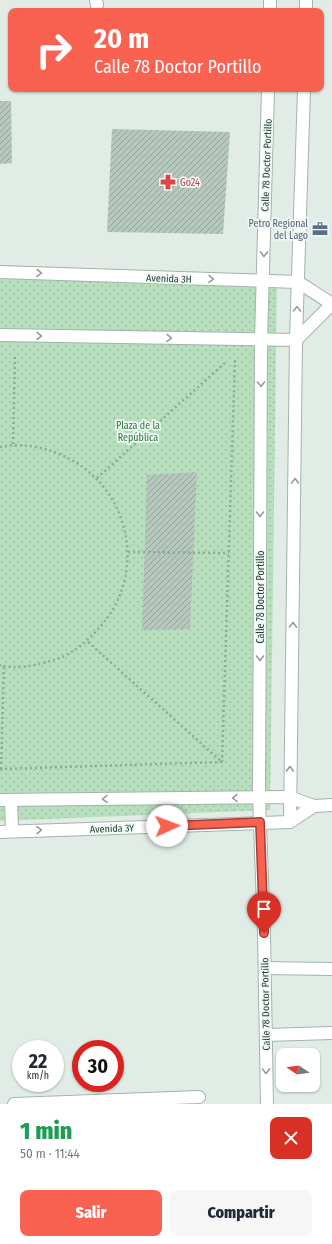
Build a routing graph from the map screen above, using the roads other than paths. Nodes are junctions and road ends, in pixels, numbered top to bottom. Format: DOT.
graph roads {
  1 [pos="268,92"];
  2 [pos="304,92"];
  3 [pos="0,272"];
  4 [pos="263,281"];
  5 [pos="298,282"];
  6 [pos="332,304"];
  7 [pos="0,335"];
  8 [pos="261,340"];
  9 [pos="296,340"];
  10 [pos="289,797"];
  11 [pos="259,798"];
  12 [pos="6,800"];
  13 [pos="332,805"];
  14 [pos="314,806"];
  15 [pos="260,822"];
  16 [pos="290,822"];
  17 [pos="6,831"];
  18 [pos="265,968"];
  19 [pos="332,969"];
  20 [pos="332,1033"];
  21 [pos="266,1035"];
  22 [pos="199,1097"];
  23 [pos="14,1104"];
  24 [pos="267,1104"];
  1 -- 4 [label="street, Calle 78 Doctor Portillo, one-way"];
  2 -- 5 [label="street"];
  3 -- 4 [label="street, Avenida 3H, one-way"];
  4 -- 5 [label="street, Avenida 3H"];
  4 -- 8 [label="street, Calle 78 Doctor Portillo"];
  5 -- 6 [label="street"];
  9 -- 5 [label="street, one-way"];
  6 -- 9 [label="street"];
  7 -- 8 [label="street, one-way"];
  8 -- 9 [label="street"];
  8 -- 11 [label="street, Calle 78 Doctor Portillo, one-way"];
  10 -- 9 [label="street, one-way"];
  10 -- 11 [label="street"];
  10 -- 14 [label="street"];
  10 -- 16 [label="street"];
  11 -- 12 [label="street, one-way"];
  11 -- 15 [label="street, Calle 78 Doctor Portillo"];
  12 -- 17 [label="street"];
  13 -- 14 [label="street"];
  14 -- 16 [label="street"];
  15 -- 16 [label="street, Avenida 3Y"];
  17 -- 15 [label="street, Avenida 3Y, one-way"];
  15 -- 18 [label="street, Calle 78 Doctor Portillo"];
  18 -- 19 [label="street"];
  18 -- 21 [label="street, Calle 78 Doctor Portillo"];
  20 -- 21 [label="street"];
  21 -- 24 [label="street, Calle 78 Doctor Portillo, one-way"];
  22 -- 23 [label="street"];
}
